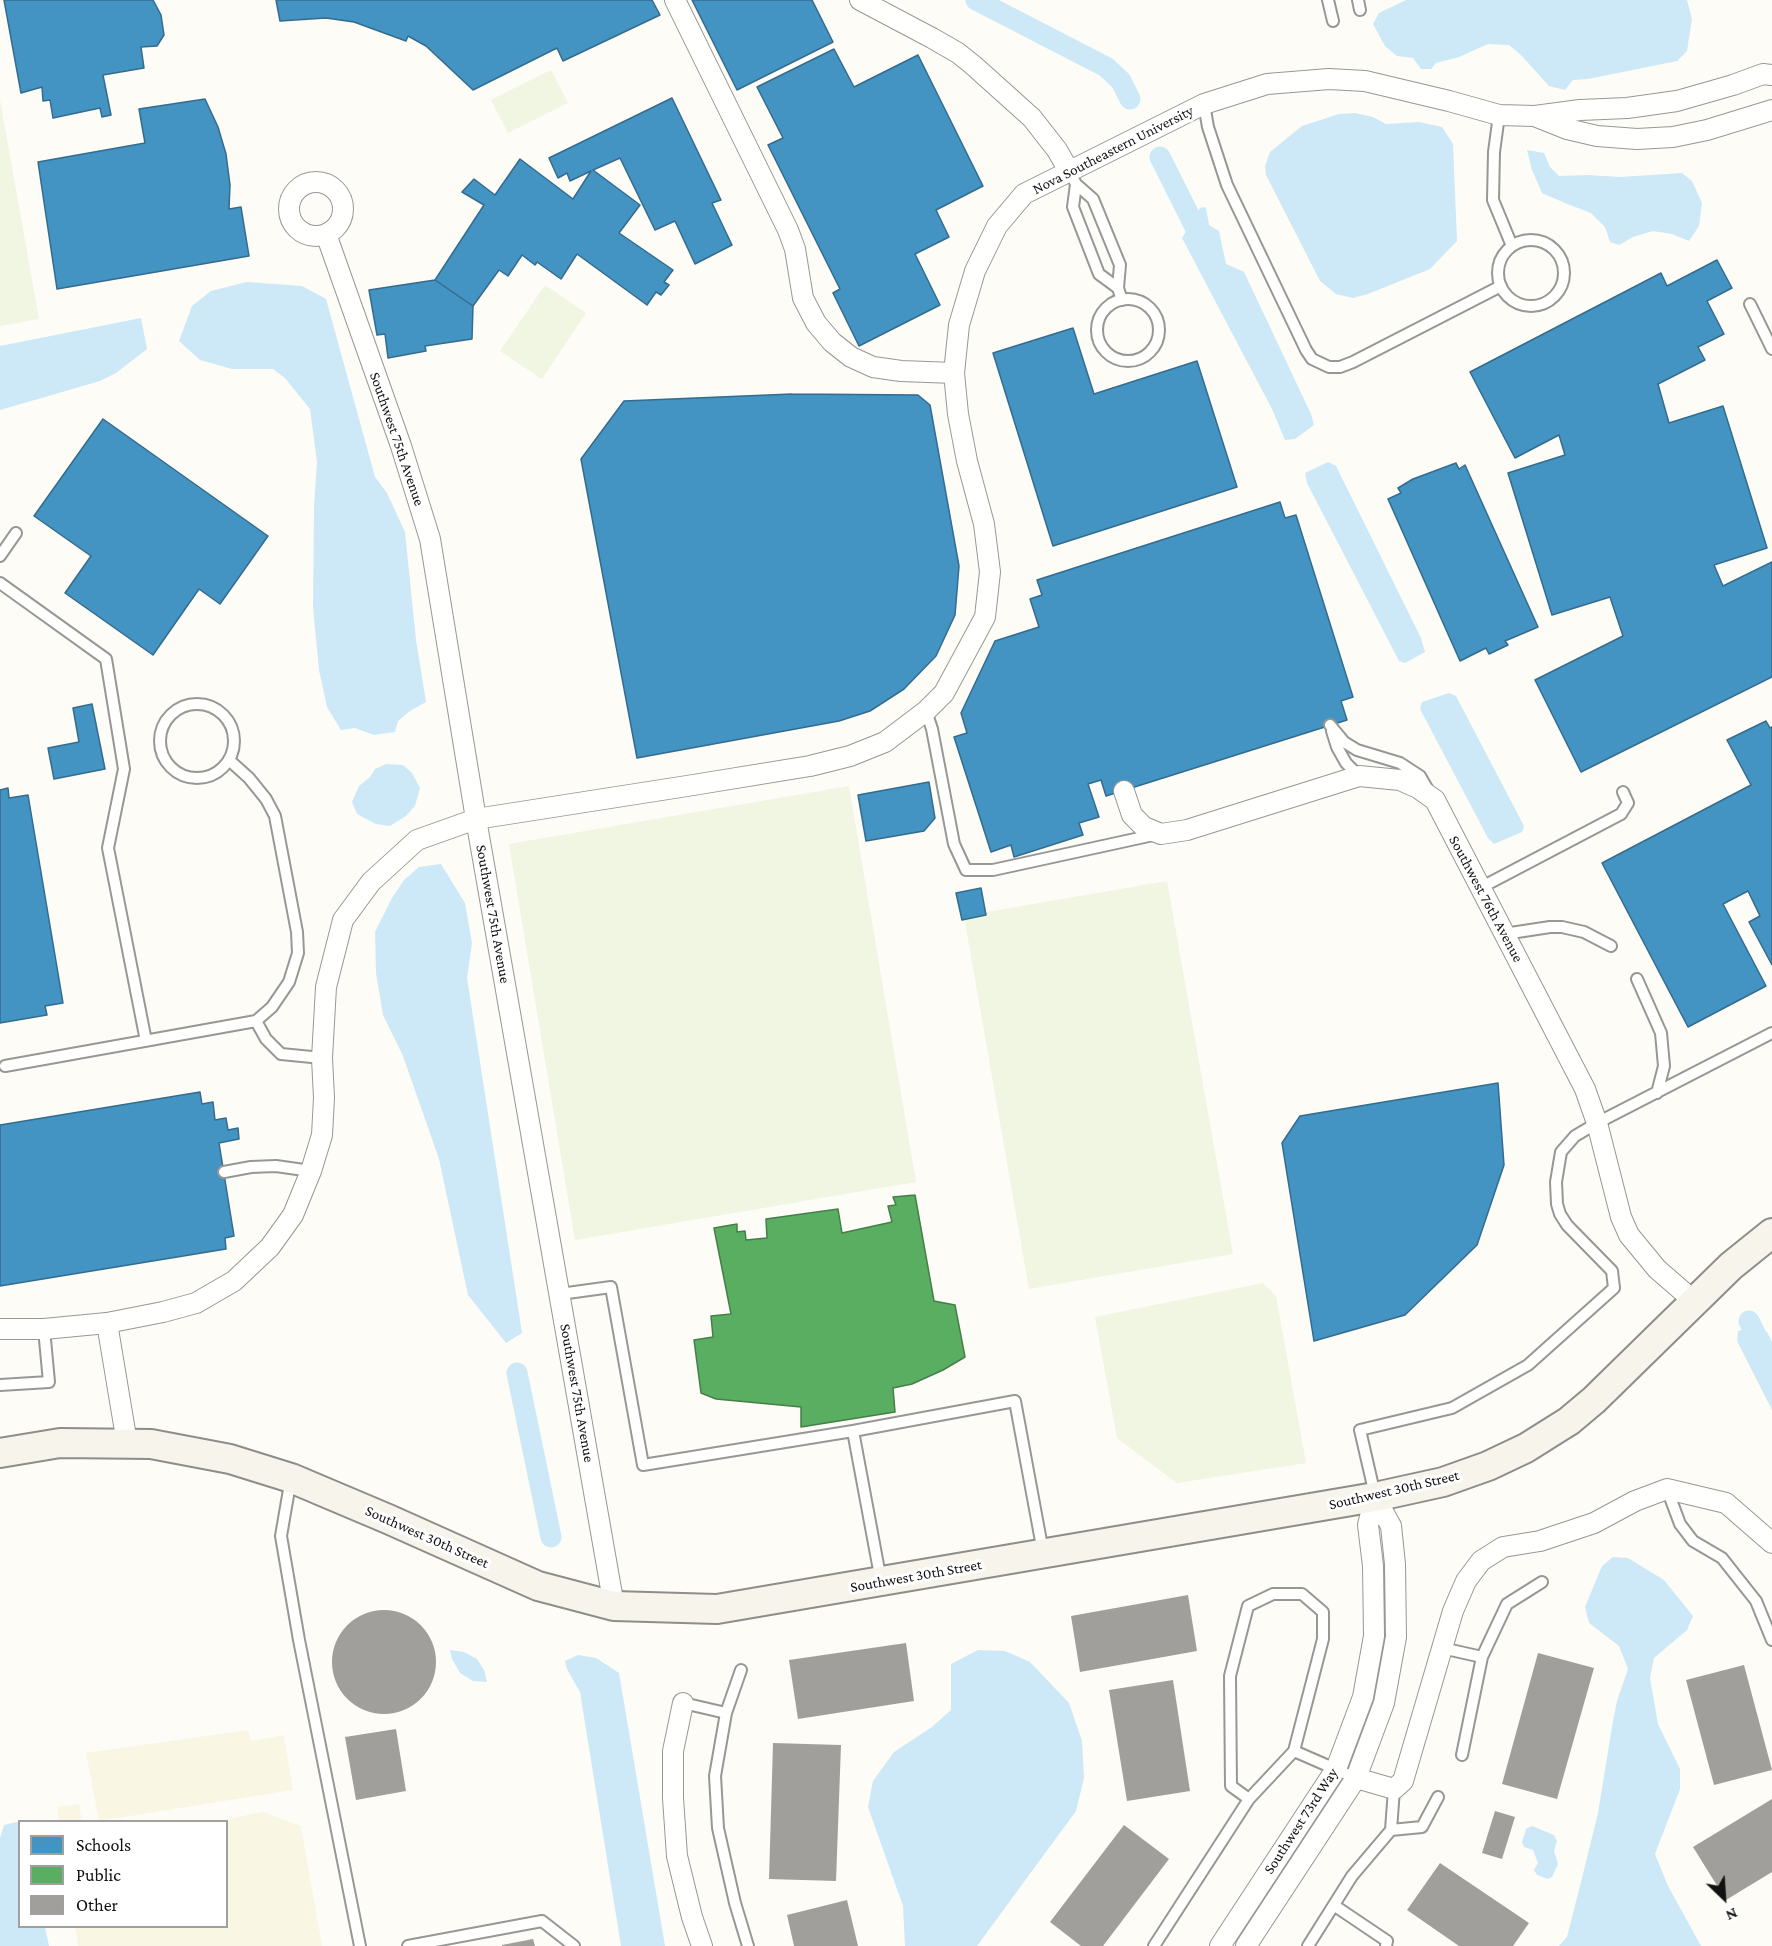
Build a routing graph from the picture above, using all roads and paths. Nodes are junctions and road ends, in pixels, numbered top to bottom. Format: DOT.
graph roads {
  1 [pos="675,0"];
  2 [pos="860,0"];
  3 [pos="1328,0"];
  4 [pos="1333,21"];
  5 [pos="1772,75"];
  6 [pos="1204,104"];
  7 [pos="1772,110"];
  8 [pos="1499,115"];
  9 [pos="1535,116"];
  10 [pos="1072,178"];
  11 [pos="326,234"];
  12 [pos="1108,234"];
  13 [pos="1087,242"];
  14 [pos="1512,246"];
  15 [pos="1501,286"];
  16 [pos="1118,288"];
  17 [pos="1122,300"];
  18 [pos="1750,304"];
  19 [pos="1772,349"];
  20 [pos="954,373"];
  21 [pos="16,533"];
  22 [pos="0,556"];
  23 [pos="0,583"];
  24 [pos="926,711"];
  25 [pos="229,760"];
  26 [pos="1359,776"];
  27 [pos="1124,791"];
  28 [pos="1623,792"];
  29 [pos="1435,800"];
  30 [pos="476,819"];
  31 [pos="1161,834"];
  32 [pos="1480,888"];
  33 [pos="1504,934"];
  34 [pos="1611,946"];
  35 [pos="1637,979"];
  36 [pos="256,1021"];
  37 [pos="1772,1033"];
  38 [pos="146,1041"];
  39 [pos="322,1058"];
  40 [pos="5,1066"];
  41 [pos="1657,1094"];
  42 [pos="1597,1123"];
  43 [pos="311,1171"];
  44 [pos="224,1172"];
  45 [pos="1771,1234"];
  46 [pos="560,1294"];
  47 [pos="1695,1302"];
  48 [pos="107,1323"];
  49 [pos="0,1329"];
  50 [pos="45,1329"];
  51 [pos="0,1385"];
  52 [pos="853,1431"];
  53 [pos="127,1443"];
  54 [pos="0,1453"];
  55 [pos="291,1478"];
  56 [pos="1667,1489"];
  57 [pos="1375,1497"];
  58 [pos="1772,1543"];
  59 [pos="1043,1554"];
  60 [pos="881,1582"];
  61 [pos="1542,1582"];
  62 [pos="614,1606"];
  63 [pos="1772,1640"];
  64 [pos="1442,1648"];
  65 [pos="1482,1657"];
  66 [pos="741,1670"];
  67 [pos="683,1703"];
  68 [pos="726,1713"];
  69 [pos="1294,1751"];
  70 [pos="1462,1755"];
  71 [pos="1336,1769"];
  72 [pos="1356,1778"];
  73 [pos="1394,1789"];
  74 [pos="1438,1797"];
  75 [pos="1249,1799"];
  76 [pos="1391,1830"];
  77 [pos="1335,1906"];
  78 [pos="360,1946"];
  79 [pos="408,1946"];
  80 [pos="574,1946"];
  81 [pos="702,1946"];
  82 [pos="748,1946"];
  83 [pos="1154,1946"];
  84 [pos="1220,1946"];
  85 [pos="1246,1946"];
  86 [pos="1308,1946"];
  87 [pos="1386,1946"];
  1 -- 20 [label="street"];
  2 -- 10 [label="street"];
  3 -- 4 [label="lane"];
  5 -- 9 [label="street, Nova Southeastern University"];
  6 -- 8 [label="street, Nova Southeastern University"];
  6 -- 10 [label="street, Nova Southeastern University"];
  6 -- 15 [label="lane"];
  7 -- 9 [label="street, Nova Southeastern University"];
  8 -- 9 [label="street, Nova Southeastern University"];
  8 -- 14 [label="lane"];
  10 -- 12 [label="lane"];
  10 -- 13 [label="lane"];
  10 -- 20 [label="street, Nova Southeastern University"];
  11 -- 30 [label="street, Southwest 75th Avenue"];
  12 -- 13 [label="lane"];
  12 -- 16 [label="lane"];
  13 -- 16 [label="lane"];
  14 -- 15 [label="lane"];
  14 -- 15 [label="lane"];
  16 -- 17 [label="lane"];
  17 -- 17 [label="lane"];
  18 -- 19 [label="lane"];
  20 -- 24 [label="street, Nova Southeastern University"];
  21 -- 22 [label="lane"];
  23 -- 38 [label="lane"];
  24 -- 30 [label="street, Nova Southeastern University"];
  24 -- 31 [label="lane"];
  25 -- 25 [label="lane"];
  25 -- 36 [label="lane"];
  26 -- 29 [label="street"];
  26 -- 29 [label="lane"];
  26 -- 31 [label="street"];
  27 -- 31 [label="street"];
  28 -- 32 [label="lane"];
  29 -- 32 [label="street, Southwest 76th Avenue"];
  30 -- 39 [label="street, Nova Southeastern University"];
  30 -- 46 [label="street, Southwest 75th Avenue"];
  32 -- 33 [label="street, Southwest 76th Avenue"];
  33 -- 34 [label="lane"];
  33 -- 42 [label="street, Southwest 76th Avenue"];
  35 -- 41 [label="lane"];
  36 -- 38 [label="lane"];
  36 -- 39 [label="lane"];
  37 -- 41 [label="lane"];
  38 -- 40 [label="lane"];
  39 -- 43 [label="street, Nova Southeastern University"];
  41 -- 42 [label="lane"];
  42 -- 47 [label="street, Southwest 76th Avenue"];
  42 -- 57 [label="lane"];
  43 -- 44 [label="lane"];
  43 -- 48 [label="street, Nova Southeastern University"];
  45 -- 47 [label="street, Southwest 30th Street"];
  46 -- 52 [label="lane"];
  46 -- 62 [label="street, Southwest 75th Avenue"];
  47 -- 57 [label="street, Southwest 30th Street"];
  48 -- 50 [label="street, Nova Southeastern University"];
  48 -- 53 [label="street"];
  49 -- 50 [label="street, Nova Southeastern University"];
  50 -- 51 [label="lane"];
  52 -- 59 [label="lane"];
  52 -- 60 [label="lane"];
  53 -- 54 [label="street, Southwest 30th Street"];
  53 -- 55 [label="street, Southwest 30th Street"];
  55 -- 62 [label="street, Southwest 30th Street"];
  55 -- 78 [label="lane"];
  56 -- 58 [label="street"];
  56 -- 63 [label="lane"];
  56 -- 64 [label="street"];
  57 -- 59 [label="street, Southwest 30th Street"];
  57 -- 71 [label="street, Southwest 73rd Way"];
  57 -- 72 [label="street, Southwest 73rd Way"];
  59 -- 60 [label="street, Southwest 30th Street"];
  60 -- 62 [label="street, Southwest 30th Street"];
  61 -- 65 [label="lane"];
  64 -- 65 [label="lane"];
  64 -- 73 [label="street"];
  65 -- 70 [label="lane"];
  66 -- 68 [label="lane"];
  67 -- 68 [label="lane"];
  67 -- 81 [label="street"];
  68 -- 82 [label="lane"];
  69 -- 71 [label="lane"];
  69 -- 75 [label="lane"];
  69 -- 75 [label="lane"];
  71 -- 72 [label="lane"];
  71 -- 84 [label="street, Southwest 73rd Way"];
  72 -- 73 [label="street"];
  72 -- 85 [label="street, Southwest 73rd Way"];
  73 -- 76 [label="lane"];
  74 -- 76 [label="lane"];
  75 -- 83 [label="lane"];
  76 -- 77 [label="lane"];
  77 -- 86 [label="lane"];
  77 -- 87 [label="lane"];
  79 -- 80 [label="lane"];
}
